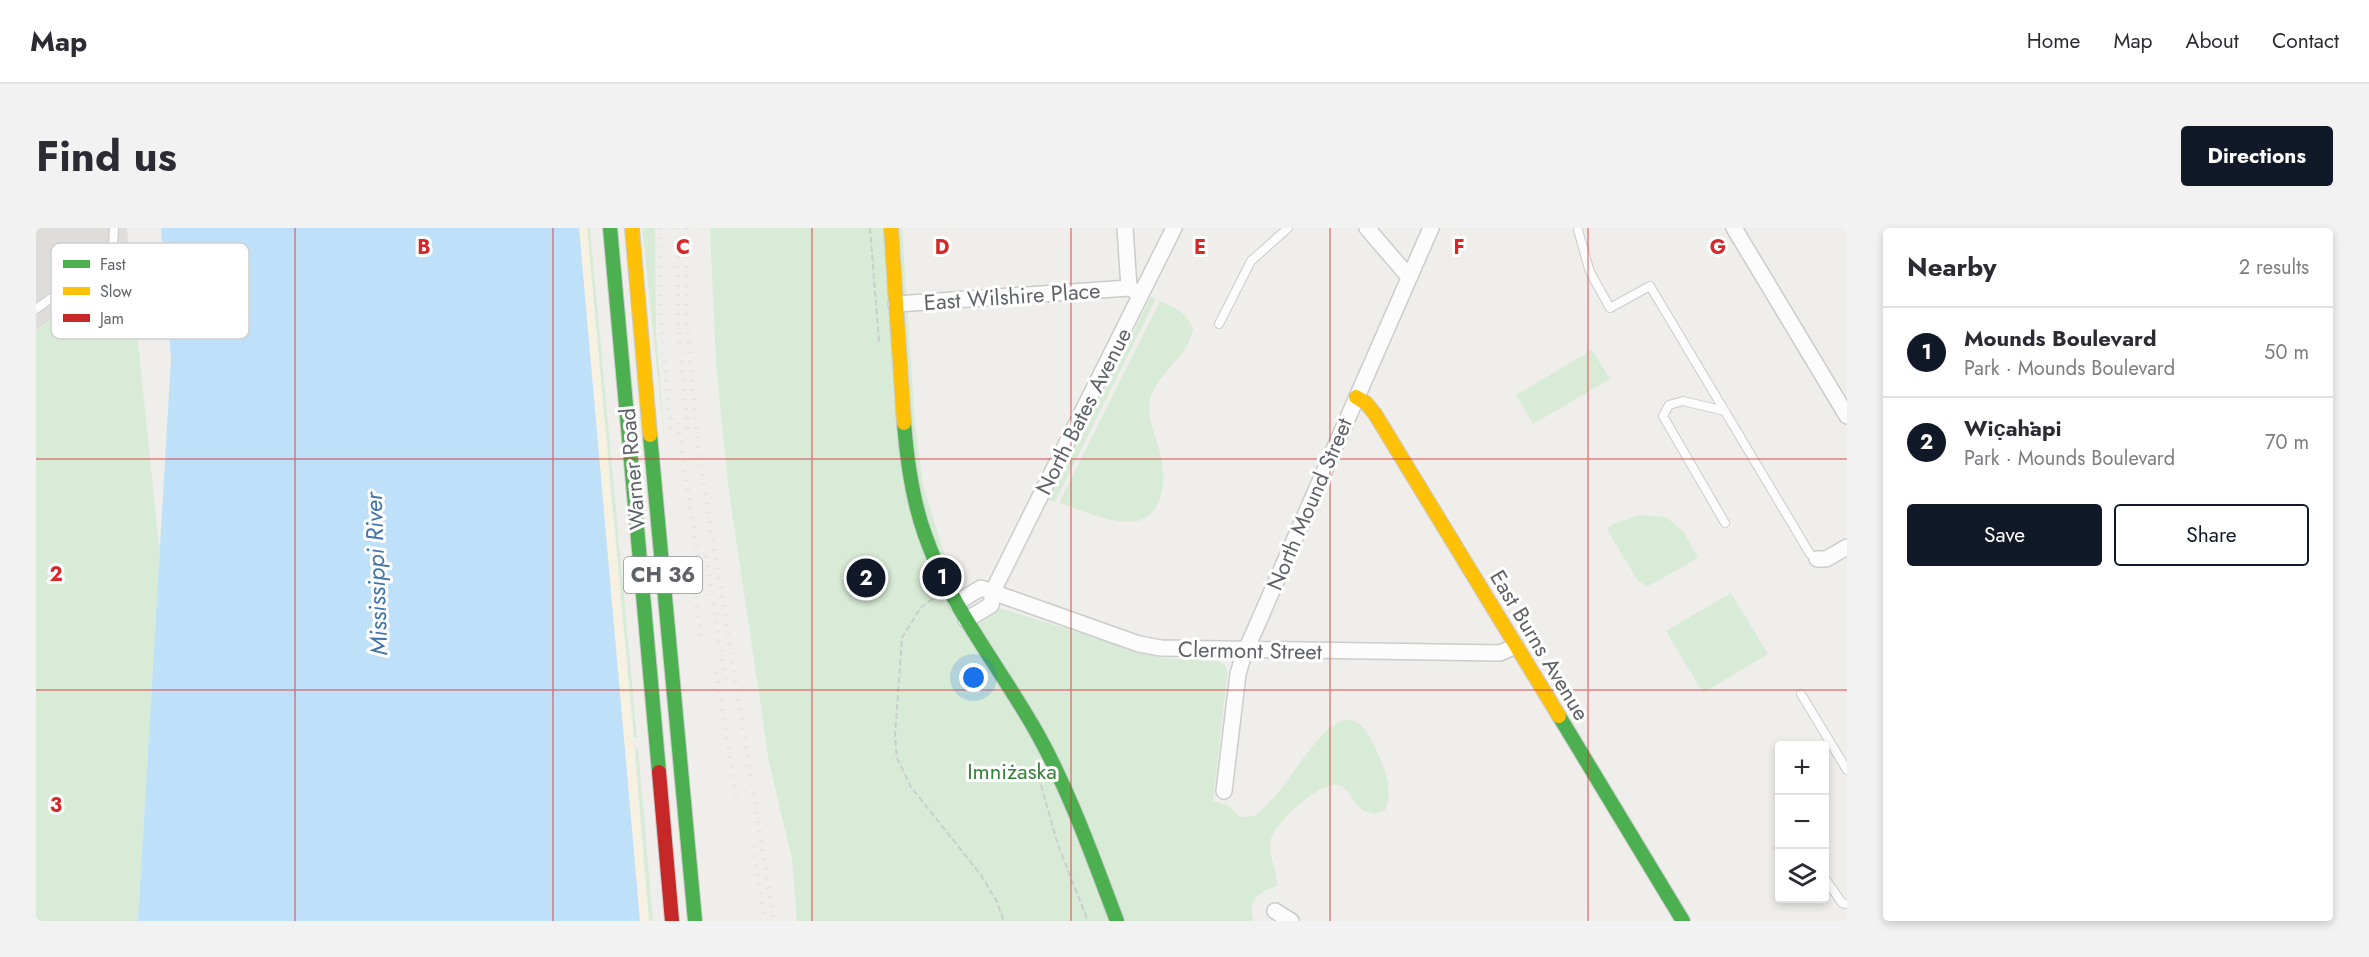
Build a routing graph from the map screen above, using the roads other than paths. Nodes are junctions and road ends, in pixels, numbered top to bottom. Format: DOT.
graph roads {
  1 [pos="114,228"];
  2 [pos="610,228"];
  3 [pos="632,228"];
  4 [pos="891,228"];
  5 [pos="1125,228"];
  6 [pos="1174,228"];
  7 [pos="1288,228"];
  8 [pos="1366,228"];
  9 [pos="1431,228"];
  10 [pos="1734,228"];
  11 [pos="1578,230"];
  12 [pos="113,243"];
  13 [pos="1409,277"];
  14 [pos="1135,291"];
  15 [pos="51,299"];
  16 [pos="896,304"];
  17 [pos="36,309"];
  18 [pos="1219,324"];
  19 [pos="1356,397"];
  20 [pos="1725,411"];
  21 [pos="1847,416"];
  22 [pos="1725,523"];
  23 [pos="1847,547"];
  24 [pos="1817,559"];
  25 [pos="992,593"];
  26 [pos="956,603"];
  27 [pos="966,620"];
  28 [pos="1516,646"];
  29 [pos="1246,651"];
  30 [pos="1801,694"];
  31 [pos="1847,770"];
  32 [pos="1224,790"];
  33 [pos="1829,884"];
  34 [pos="1847,904"];
  35 [pos="1275,910"];
  36 [pos="672,921"];
  37 [pos="696,921"];
  38 [pos="1117,921"];
  39 [pos="1291,921"];
  40 [pos="1683,921"];
  1 -- 12 [label="lane"];
  2 -- 36 [label="main road, Warner Road / CH 36"];
  3 -- 37 [label="main road, Warner Road / CH 36"];
  4 -- 16 [label="main road"];
  5 -- 14 [label="street"];
  6 -- 14 [label="street, North Bates Avenue"];
  7 -- 18 [label="lane"];
  8 -- 13 [label="street"];
  9 -- 13 [label="street, North Mound Street"];
  10 -- 21 [label="street"];
  11 -- 20 [label="lane"];
  13 -- 19 [label="street, North Mound Street"];
  14 -- 16 [label="street, East Wilshire Place"];
  14 -- 25 [label="street, North Bates Avenue"];
  15 -- 17 [label="lane"];
  16 -- 26 [label="main road"];
  19 -- 28 [label="main road, East Burns Avenue"];
  19 -- 29 [label="street, North Mound Street"];
  20 -- 22 [label="lane"];
  20 -- 24 [label="lane"];
  23 -- 24 [label="street"];
  25 -- 26 [label="street, Clermont Street"];
  25 -- 27 [label="street"];
  25 -- 29 [label="street, Clermont Street"];
  26 -- 27 [label="main road"];
  27 -- 38 [label="main road"];
  28 -- 29 [label="street, Clermont Street"];
  28 -- 40 [label="main road, East Burns Avenue"];
  29 -- 32 [label="street, North Mound Street"];
  30 -- 31 [label="lane"];
  33 -- 34 [label="lane"];
  35 -- 39 [label="street"];
}
